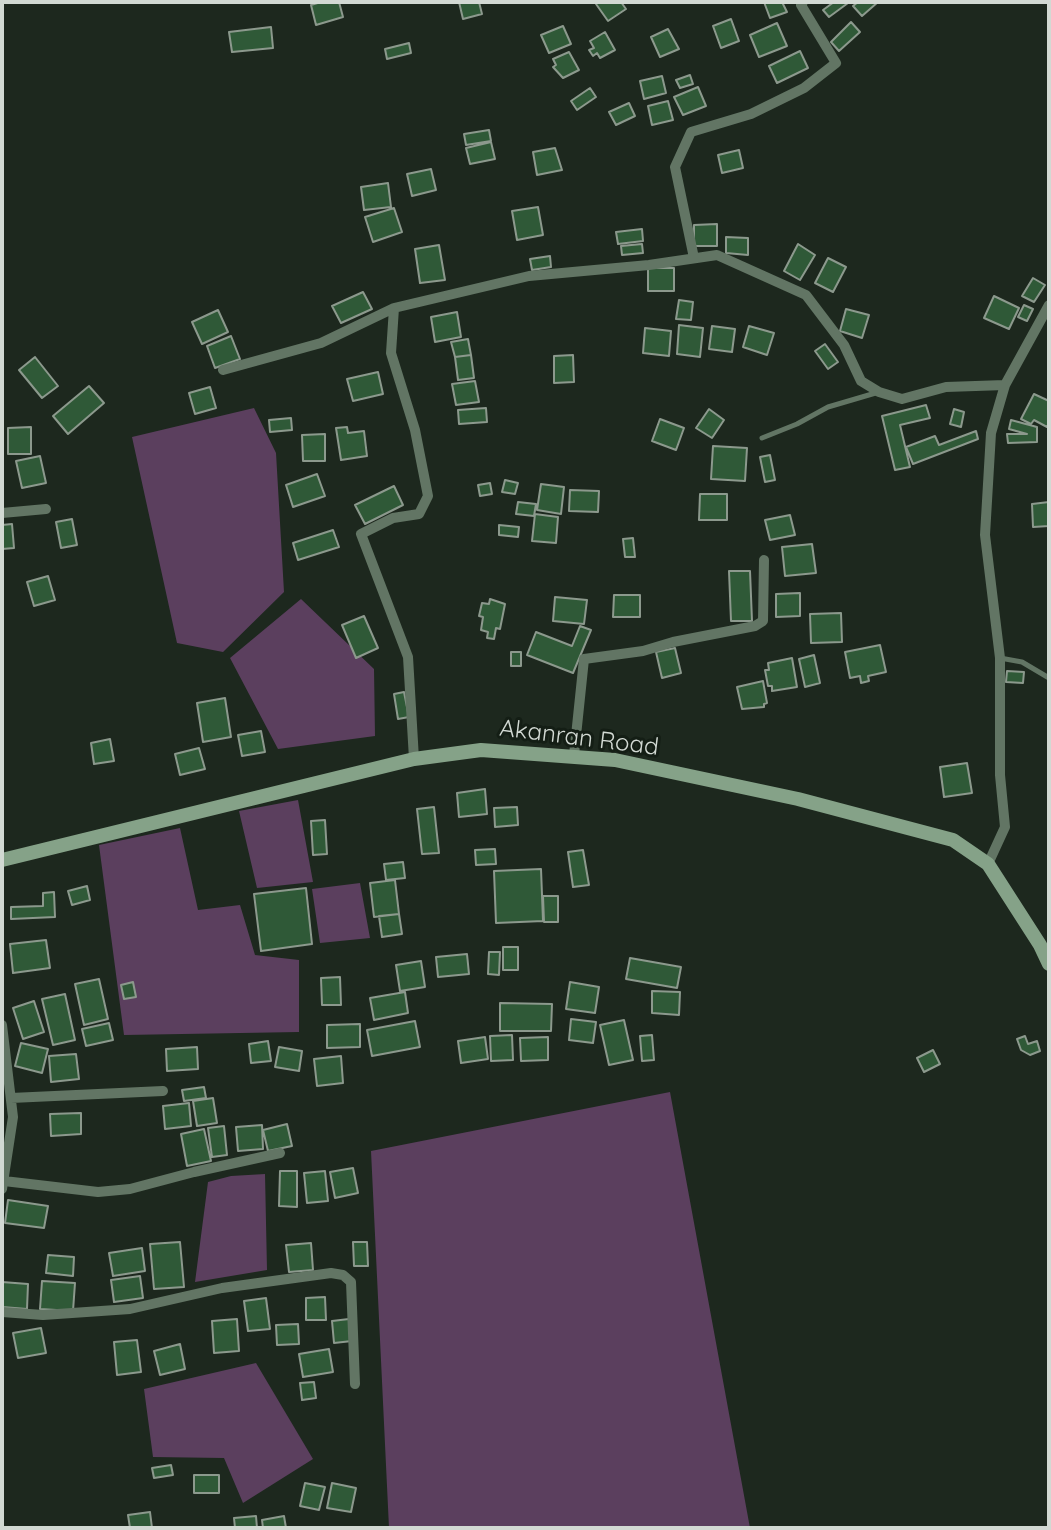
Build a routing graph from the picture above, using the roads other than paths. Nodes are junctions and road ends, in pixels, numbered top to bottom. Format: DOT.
graph roads {
  1 [pos="803,2"];
  2 [pos="694,258"];
  3 [pos="1049,305"];
  4 [pos="394,308"];
  5 [pos="223,370"];
  6 [pos="1005,385"];
  7 [pos="879,392"];
  8 [pos="762,438"];
  9 [pos="46,509"];
  10 [pos="2,513"];
  11 [pos="764,560"];
  12 [pos="1000,658"];
  13 [pos="1049,678"];
  14 [pos="574,755"];
  15 [pos="414,759"];
  16 [pos="2,860"];
  17 [pos="988,864"];
  18 [pos="1049,964"];
  19 [pos="2,1025"];
  20 [pos="163,1091"];
  21 [pos="11,1098"];
  22 [pos="280,1153"];
  23 [pos="3,1185"];
  24 [pos="2,1312"];
  25 [pos="355,1384"];
  1 -- 2 [label="street"];
  2 -- 4 [label="street"];
  2 -- 7 [label="street"];
  3 -- 6 [label="street"];
  4 -- 5 [label="street"];
  4 -- 15 [label="street"];
  6 -- 7 [label="street"];
  6 -- 12 [label="street"];
  7 -- 8 [label="lane"];
  9 -- 10 [label="street"];
  11 -- 14 [label="street"];
  12 -- 13 [label="lane"];
  12 -- 17 [label="street"];
  14 -- 15 [label="main road, Akanran Road"];
  14 -- 17 [label="main road, Akanran Road"];
  15 -- 16 [label="main road, Akanran Road"];
  17 -- 18 [label="main road, Akanran Road"];
  19 -- 21 [label="street"];
  20 -- 21 [label="street"];
  21 -- 23 [label="street"];
  22 -- 23 [label="street"];
  24 -- 25 [label="street"];
}
